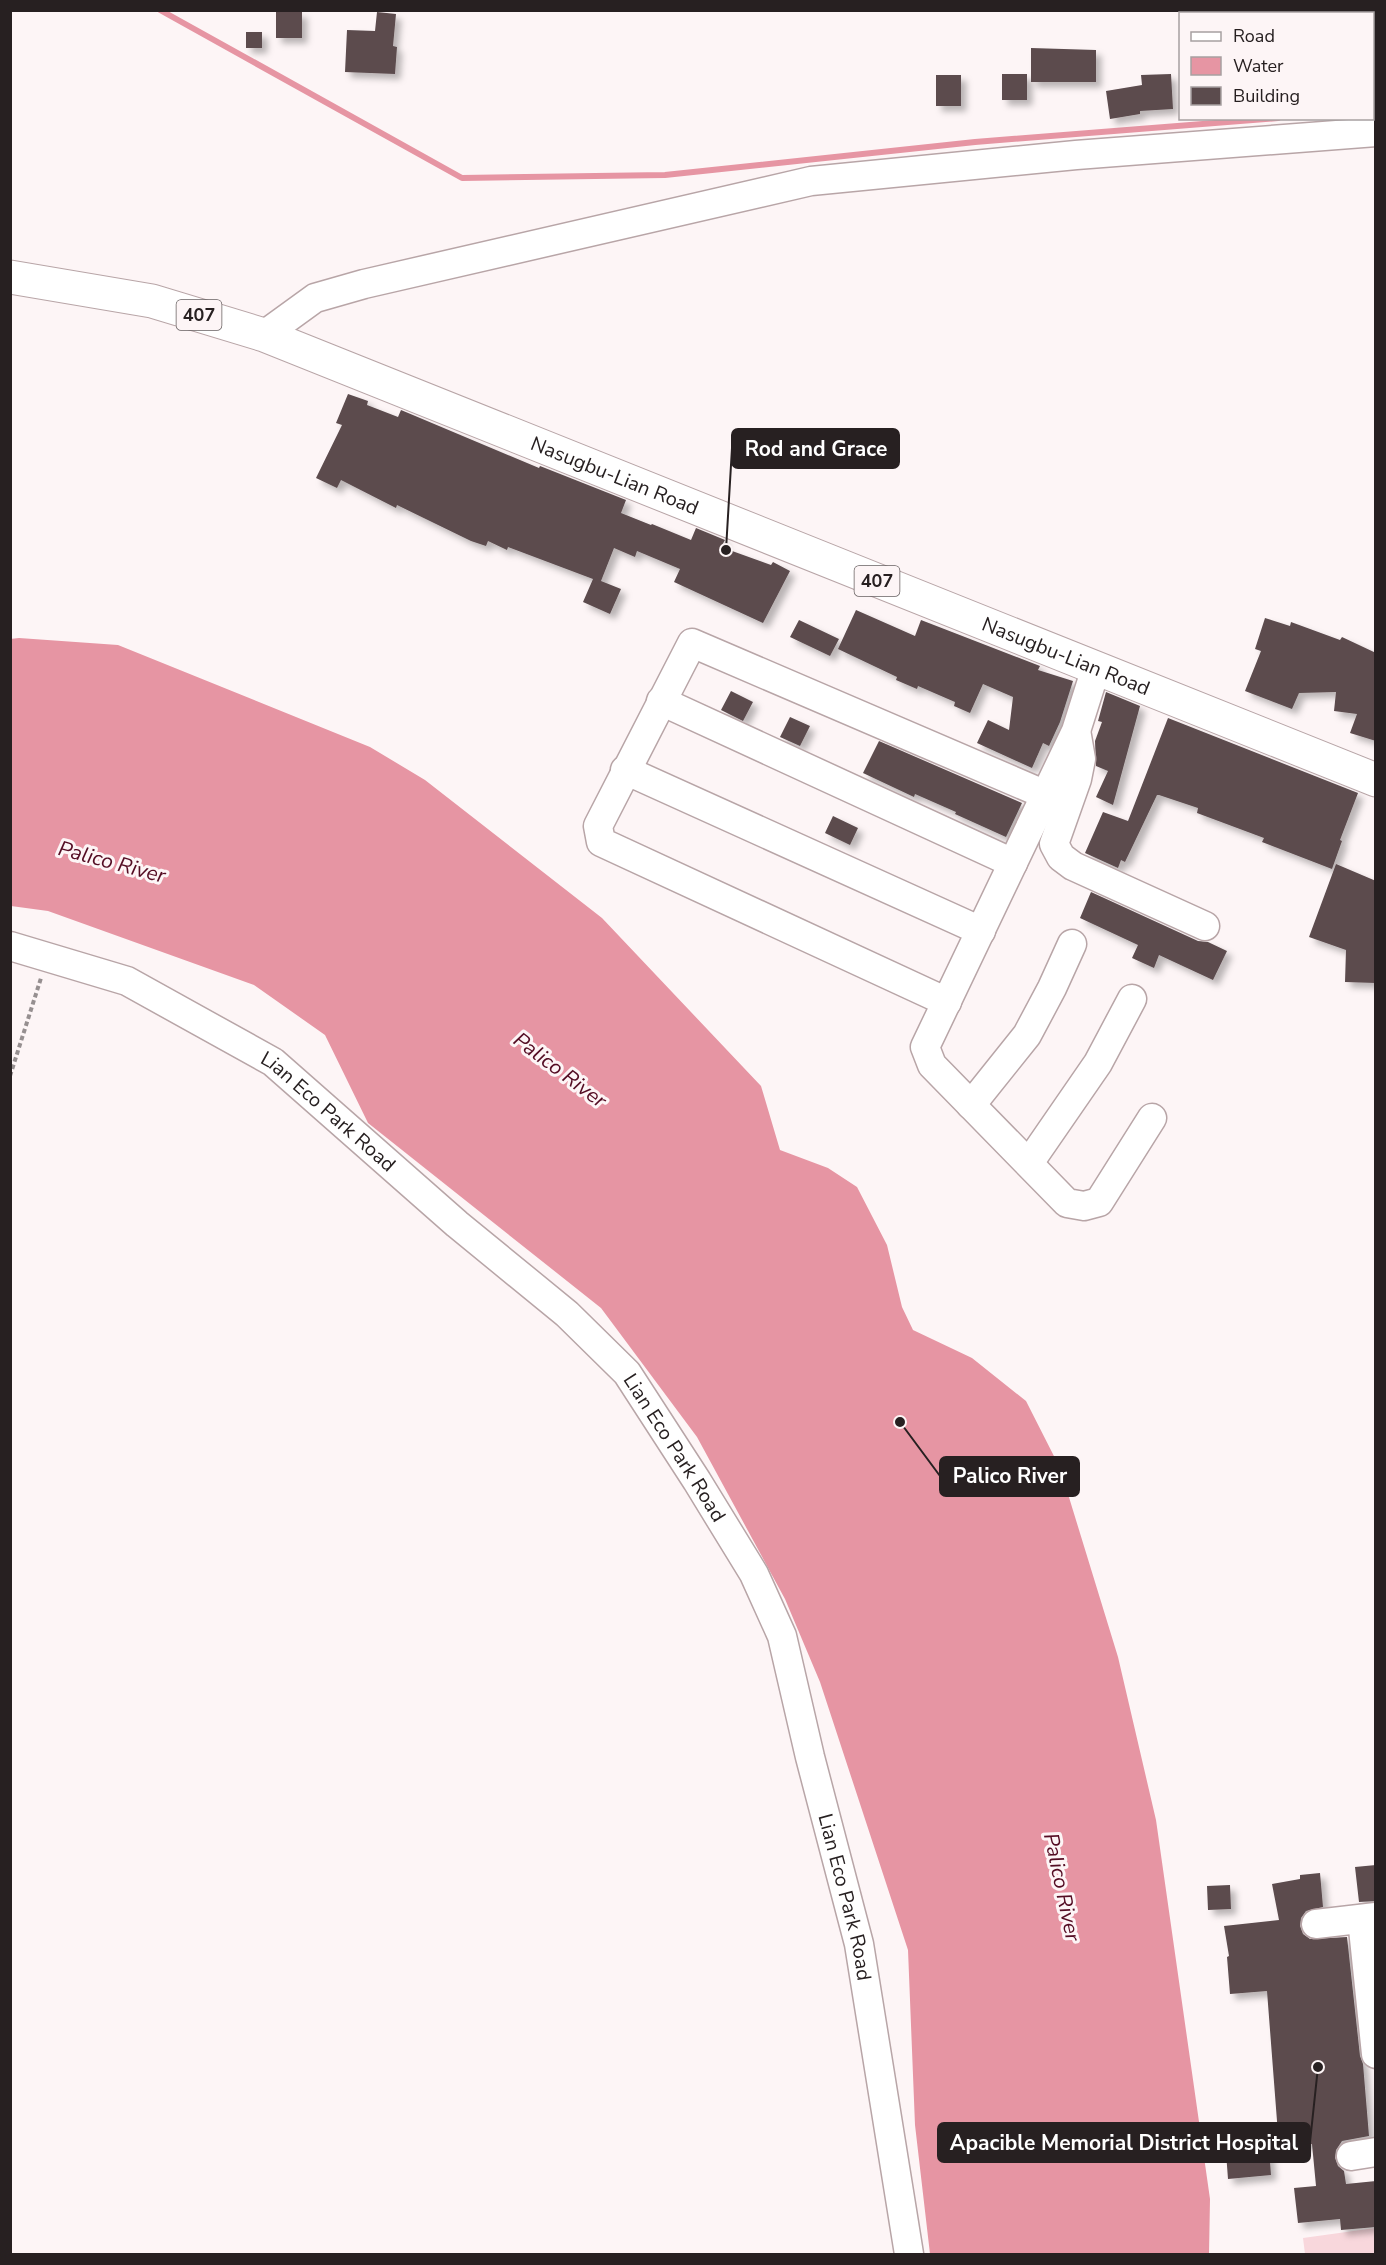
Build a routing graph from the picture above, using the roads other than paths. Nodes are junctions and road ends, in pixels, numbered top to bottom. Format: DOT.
graph roads {
  1 [pos="1376,132"];
  2 [pos="10,277"];
  3 [pos="264,335"];
  4 [pos="1096,668"];
  5 [pos="661,701"];
  6 [pos="1076,731"];
  7 [pos="625,770"];
  8 [pos="1376,780"];
  9 [pos="1046,795"];
  10 [pos="1013,863"];
  11 [pos="1204,926"];
  12 [pos="981,931"];
  13 [pos="1072,944"];
  14 [pos="10,946"];
  15 [pos="1131,999"];
  16 [pos="947,1002"];
  17 [pos="971,1105"];
  18 [pos="1152,1118"];
  19 [pos="1029,1163"];
  20 [pos="1369,1918"];
  21 [pos="1316,1924"];
  22 [pos="1375,2045"];
  23 [pos="909,2254"];
  1 -- 3 [label="street"];
  2 -- 3 [label="main road, Nasugbu-Lian Road / 407"];
  3 -- 4 [label="main road, Nasugbu-Lian Road / 407"];
  4 -- 6 [label="street"];
  4 -- 8 [label="main road, Nasugbu-Lian Road / 407"];
  5 -- 7 [label="street"];
  5 -- 9 [label="street"];
  5 -- 10 [label="street"];
  6 -- 9 [label="street"];
  6 -- 11 [label="street"];
  7 -- 12 [label="street"];
  7 -- 16 [label="street"];
  9 -- 10 [label="street"];
  10 -- 12 [label="street"];
  12 -- 16 [label="street"];
  13 -- 17 [label="street"];
  14 -- 23 [label="street, Lian Eco Park Road"];
  15 -- 19 [label="street"];
  16 -- 17 [label="street"];
  17 -- 19 [label="street"];
  18 -- 19 [label="street"];
  20 -- 21 [label="street"];
  20 -- 22 [label="street"];
}
